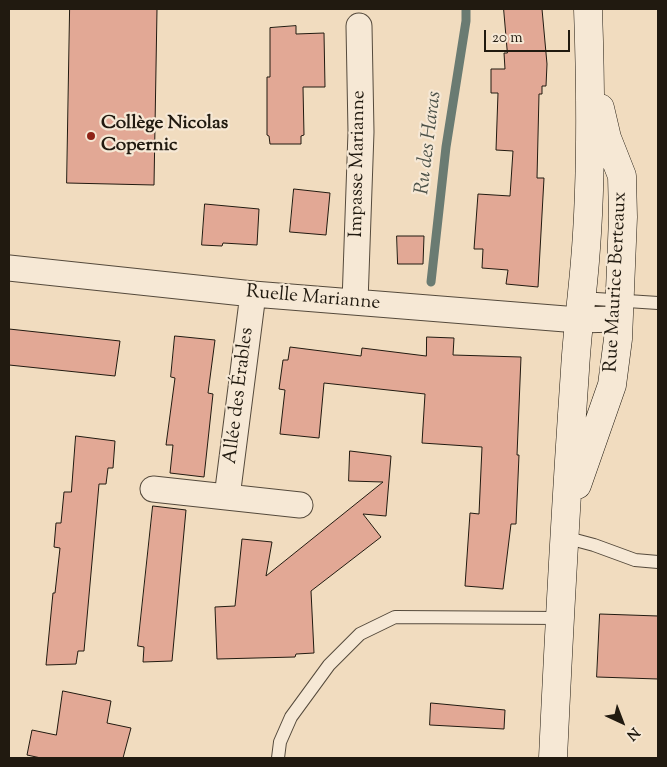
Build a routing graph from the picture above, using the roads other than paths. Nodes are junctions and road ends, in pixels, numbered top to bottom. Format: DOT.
graph roads {
  1 [pos="588,9"];
  2 [pos="360,26"];
  3 [pos="590,70"];
  4 [pos="9,268"];
  5 [pos="253,294"];
  6 [pos="356,302"];
  7 [pos="658,303"];
  8 [pos="580,309"];
  9 [pos="619,309"];
  10 [pos="153,489"];
  11 [pos="227,497"];
  12 [pos="300,505"];
  13 [pos="564,529"];
  14 [pos="658,562"];
  15 [pos="560,618"];
  16 [pos="278,758"];
  17 [pos="553,758"];
  1 -- 3 [label="main road, Rue Maurice Berteaux"];
  2 -- 6 [label="street, Impasse Marianne"];
  3 -- 8 [label="main road, Rue Maurice Berteaux"];
  3 -- 9 [label="main road, Rue Maurice Berteaux"];
  4 -- 5 [label="street, Ruelle Marianne"];
  5 -- 6 [label="street, Ruelle Marianne"];
  5 -- 11 [label="street, Allée des Érables"];
  6 -- 8 [label="street, Ruelle Marianne"];
  7 -- 9 [label="lane"];
  8 -- 9 [label="street, Ruelle Marianne"];
  8 -- 13 [label="main road, Rue Maurice Berteaux"];
  9 -- 13 [label="main road, Rue Maurice Berteaux"];
  10 -- 11 [label="street"];
  11 -- 12 [label="street"];
  13 -- 14 [label="lane"];
  13 -- 15 [label="main road, Rue Maurice Berteaux"];
  15 -- 16 [label="lane"];
  15 -- 17 [label="main road, Rue Maurice Berteaux"];
}
